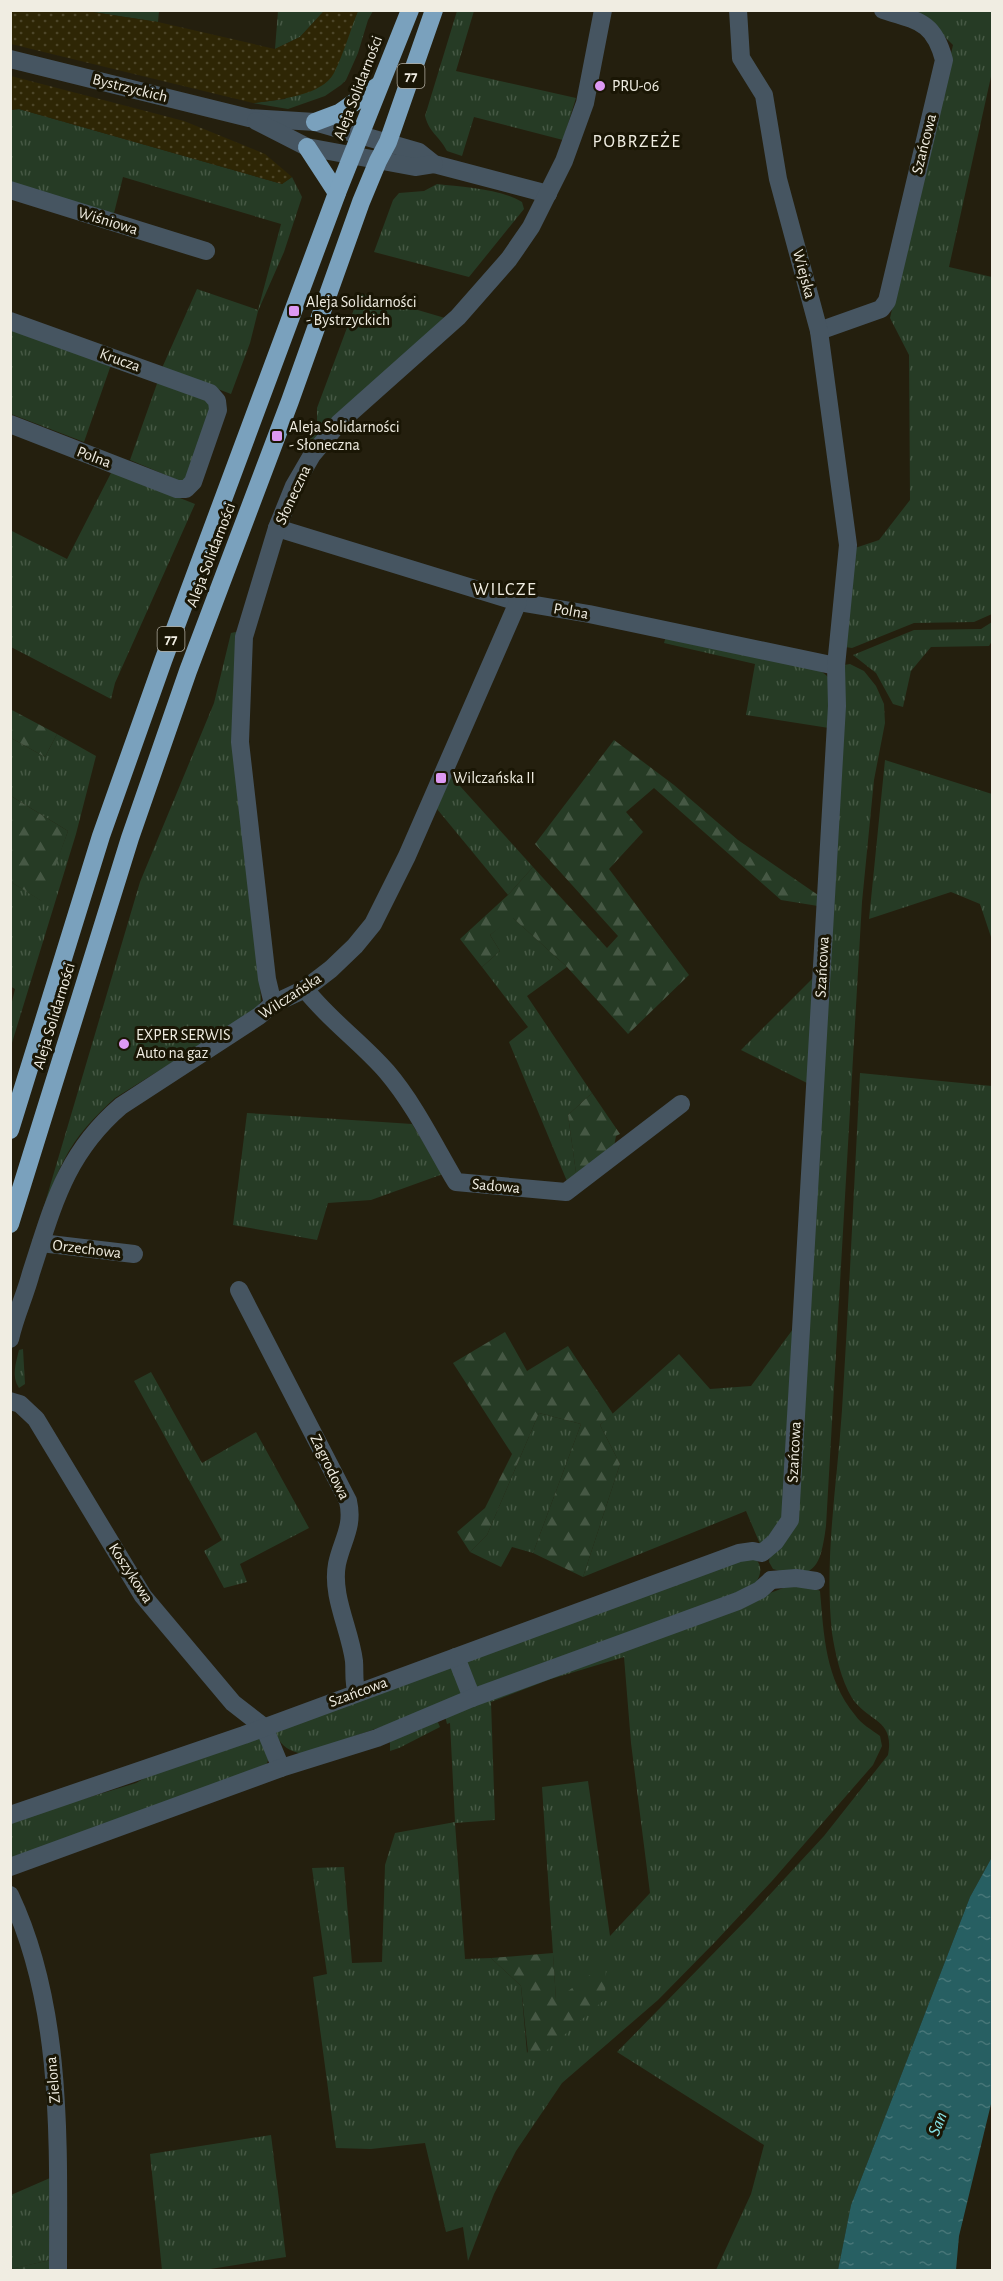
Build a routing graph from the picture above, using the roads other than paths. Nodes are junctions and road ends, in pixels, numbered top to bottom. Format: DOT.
graph roads {
  1 [pos="410,10"];
  2 [pos="434,10"];
  3 [pos="603,10"];
  4 [pos="738,10"];
  5 [pos="883,10"];
  6 [pos="10,59"];
  7 [pos="380,84"];
  8 [pos="249,118"];
  9 [pos="315,122"];
  10 [pos="361,134"];
  11 [pos="388,142"];
  12 [pos="307,147"];
  13 [pos="353,155"];
  14 [pos="378,162"];
  15 [pos="434,164"];
  16 [pos="10,190"];
  17 [pos="337,193"];
  18 [pos="548,194"];
  19 [pos="206,251"];
  20 [pos="10,321"];
  21 [pos="819,331"];
  22 [pos="10,424"];
  23 [pos="177,489"];
  24 [pos="277,528"];
  25 [pos="849,545"];
  26 [pos="518,602"];
  27 [pos="836,666"];
  28 [pos="305,989"];
  29 [pos="273,1004"];
  30 [pos="681,1104"];
  31 [pos="10,1130"];
  32 [pos="10,1224"];
  33 [pos="41,1243"];
  34 [pos="134,1254"];
  35 [pos="239,1290"];
  36 [pos="10,1339"];
  37 [pos="10,1401"];
  38 [pos="762,1552"];
  39 [pos="771,1580"];
  40 [pos="816,1581"];
  41 [pos="456,1657"];
  42 [pos="357,1693"];
  43 [pos="472,1698"];
  44 [pos="264,1727"];
  45 [pos="282,1768"];
  46 [pos="10,1815"];
  47 [pos="10,1867"];
  48 [pos="10,1895"];
  49 [pos="58,2271"];
  1 -- 7 [label="highway, Aleja Solidarności / 77"];
  2 -- 11 [label="highway, Aleja Solidarności / 77"];
  3 -- 18 [label="street, Słoneczna"];
  4 -- 21 [label="street, Wiejska"];
  5 -- 21 [label="street, Szańcowa"];
  6 -- 8 [label="street, Bystrzyckich"];
  7 -- 9 [label="highway"];
  7 -- 10 [label="highway, Aleja Solidarności / 77"];
  8 -- 9 [label="street"];
  8 -- 12 [label="street"];
  9 -- 10 [label="street"];
  10 -- 11 [label="street"];
  10 -- 13 [label="highway, Aleja Solidarności / 77"];
  11 -- 14 [label="highway, Aleja Solidarności / 77"];
  11 -- 15 [label="street"];
  12 -- 13 [label="street"];
  12 -- 17 [label="highway"];
  13 -- 14 [label="street"];
  13 -- 17 [label="highway, Aleja Solidarności / 77"];
  14 -- 15 [label="street"];
  14 -- 32 [label="highway, Aleja Solidarności / 77"];
  15 -- 18 [label="street"];
  16 -- 19 [label="street, Wiśniowa"];
  17 -- 31 [label="highway, Aleja Solidarności / 77"];
  18 -- 24 [label="street, Słoneczna"];
  20 -- 23 [label="street, Krucza"];
  21 -- 25 [label="street, Wiejska"];
  22 -- 23 [label="street, Polna"];
  24 -- 26 [label="street, Polna"];
  24 -- 29 [label="street, Słoneczna"];
  25 -- 27 [label="street, Szańcowa"];
  26 -- 27 [label="street, Polna"];
  26 -- 28 [label="street, WiIczańska"];
  27 -- 38 [label="street, Szańcowa"];
  28 -- 29 [label="street, WiIczańska"];
  28 -- 30 [label="street, Sadowa"];
  29 -- 33 [label="street, WiIczańska"];
  33 -- 34 [label="street, Orzechowa"];
  33 -- 36 [label="street, WiIczańska"];
  35 -- 42 [label="street, Zagrodowa"];
  37 -- 44 [label="street, Koszykowa"];
  38 -- 39 [label="street"];
  38 -- 41 [label="street, Szańcowa"];
  39 -- 40 [label="street"];
  39 -- 43 [label="street"];
  41 -- 42 [label="street, Szańcowa"];
  41 -- 43 [label="street"];
  42 -- 44 [label="street, Szańcowa"];
  43 -- 45 [label="street"];
  44 -- 45 [label="street, Koszykowa"];
  44 -- 46 [label="street, Szańcowa"];
  45 -- 47 [label="street"];
  48 -- 49 [label="street, Zielona"];
}
